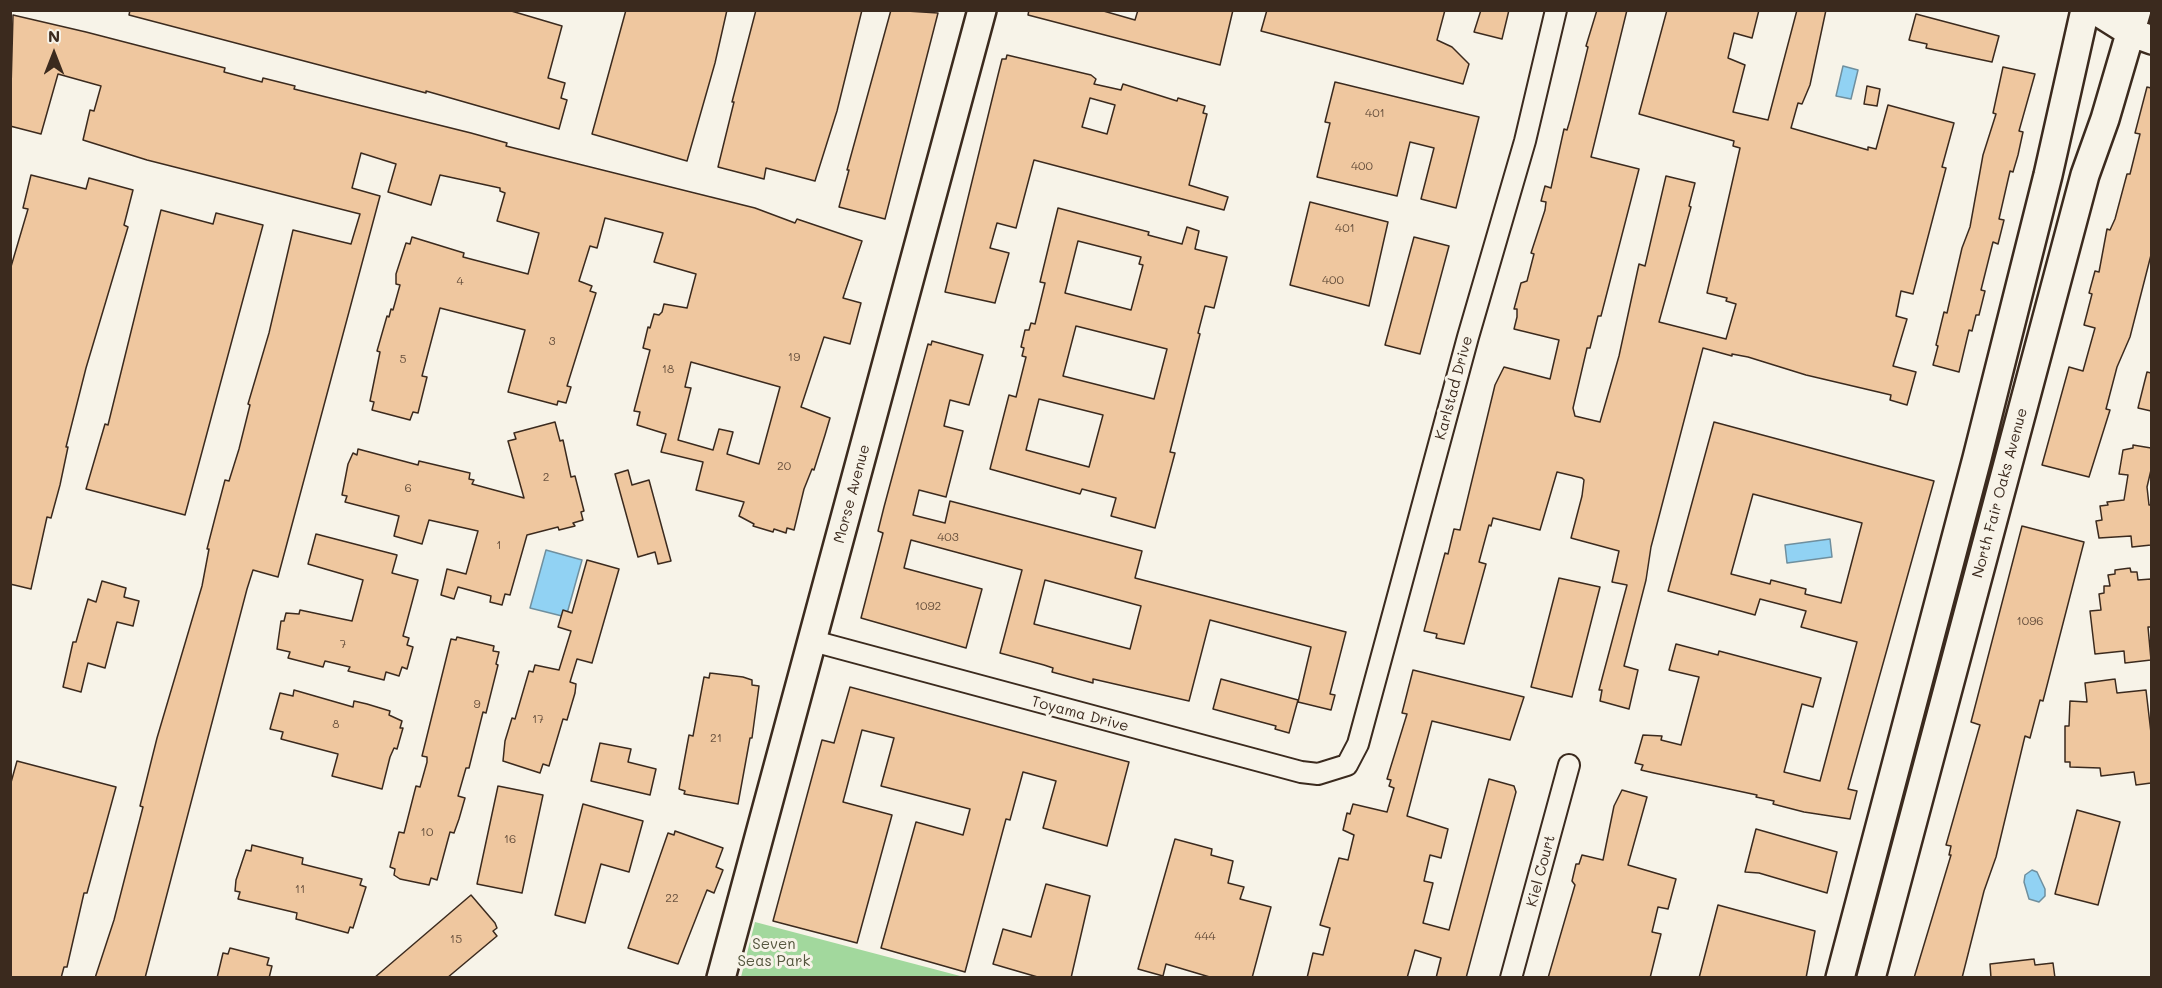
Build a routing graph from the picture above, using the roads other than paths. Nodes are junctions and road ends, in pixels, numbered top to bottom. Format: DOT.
graph roads {
  1 [pos="982,10"];
  2 [pos="1556,10"];
  3 [pos="2085,10"];
  4 [pos="2095,10"];
  5 [pos="2140,28"];
  6 [pos="813,641"];
  7 [pos="1347,765"];
  8 [pos="1569,765"];
  9 [pos="721,978"];
  10 [pos="1511,978"];
  11 [pos="1840,978"];
  12 [pos="1871,978"];
  1 -- 6 [label="main road, Morse Avenue"];
  2 -- 7 [label="street, Karlstad Drive"];
  3 -- 11 [label="main road, North Fair Oaks Avenue"];
  4 -- 5 [label="main road"];
  5 -- 12 [label="main road, North Fair Oaks Avenue"];
  6 -- 7 [label="street, Toyama Drive"];
  6 -- 9 [label="main road, Morse Avenue"];
  8 -- 10 [label="street, Kiel Court"];
}
